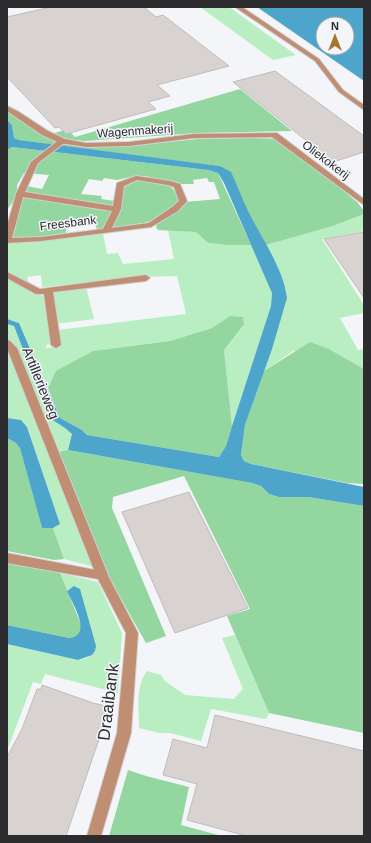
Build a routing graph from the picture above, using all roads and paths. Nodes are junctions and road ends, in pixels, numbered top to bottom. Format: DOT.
graph roads {
  1 [pos="238,7"];
  2 [pos="7,108"];
  3 [pos="364,108"];
  4 [pos="274,135"];
  5 [pos="62,142"];
  6 [pos="20,194"];
  7 [pos="364,203"];
  8 [pos="117,209"];
  9 [pos="106,231"];
  10 [pos="7,241"];
  11 [pos="7,276"];
  12 [pos="146,278"];
  13 [pos="48,290"];
  14 [pos="7,343"];
  15 [pos="56,346"];
  16 [pos="7,558"];
  17 [pos="102,575"];
  18 [pos="94,836"];
  1 -- 3 [label="street"];
  2 -- 5 [label="street, Wagenmakerij"];
  4 -- 5 [label="street, Wagenmakerij"];
  4 -- 7 [label="street, Oliekokerij"];
  5 -- 6 [label="street"];
  6 -- 8 [label="street, Freesbank"];
  6 -- 10 [label="street"];
  8 -- 9 [label="street, Freesbank"];
  8 -- 9 [label="street"];
  9 -- 10 [label="street, Freesbank"];
  11 -- 13 [label="street"];
  12 -- 13 [label="street"];
  13 -- 15 [label="street"];
  14 -- 17 [label="street, Artillerieweg"];
  16 -- 17 [label="street"];
  17 -- 18 [label="street, Draaibank"];
}
